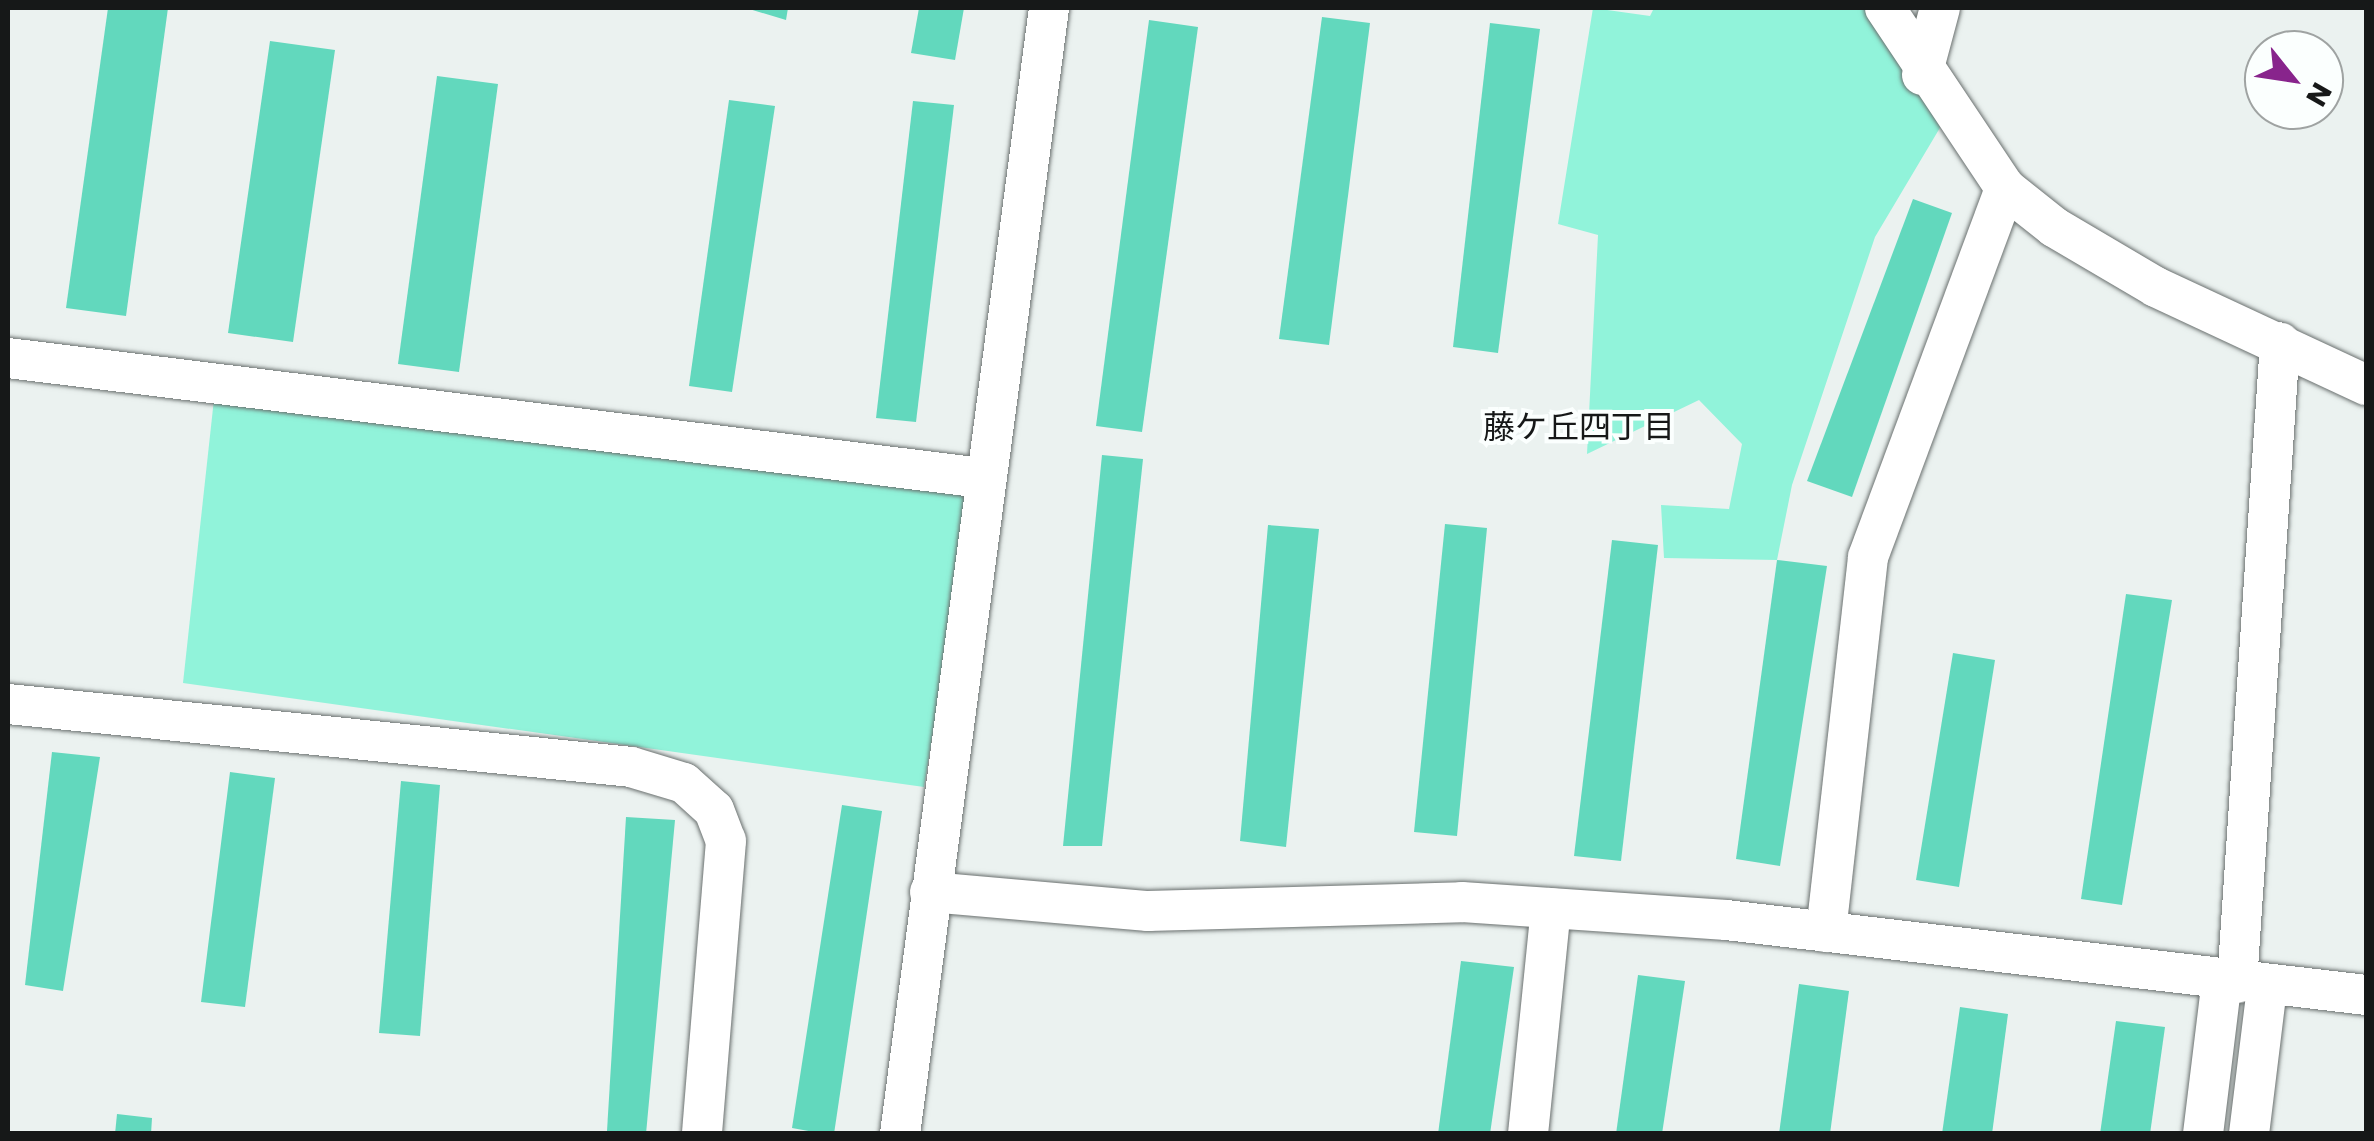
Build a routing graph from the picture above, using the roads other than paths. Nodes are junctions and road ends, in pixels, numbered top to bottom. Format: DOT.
graph roads {
  1 [pos="1050,8"];
  2 [pos="1885,8"];
  3 [pos="1940,8"];
  4 [pos="1922,75"];
  5 [pos="2005,188"];
  6 [pos="2280,342"];
  7 [pos="8,358"];
  8 [pos="2366,385"];
  9 [pos="984,478"];
  10 [pos="8,704"];
  11 [pos="930,892"];
  12 [pos="1551,908"];
  13 [pos="1826,932"];
  14 [pos="2242,983"];
  15 [pos="2366,995"];
  16 [pos="702,1134"];
  17 [pos="900,1134"];
  18 [pos="1528,1134"];
  19 [pos="2203,1134"];
  20 [pos="2249,1134"];
  1 -- 9 [label="street"];
  2 -- 4 [label="street"];
  3 -- 4 [label="street"];
  4 -- 5 [label="street"];
  5 -- 6 [label="street"];
  5 -- 13 [label="street"];
  6 -- 8 [label="street"];
  6 -- 14 [label="street"];
  7 -- 9 [label="street"];
  9 -- 11 [label="street"];
  10 -- 16 [label="street"];
  11 -- 12 [label="street"];
  11 -- 17 [label="street"];
  12 -- 13 [label="street"];
  12 -- 18 [label="street"];
  13 -- 14 [label="street"];
  14 -- 15 [label="street"];
  14 -- 19 [label="street"];
  14 -- 20 [label="street"];
}
